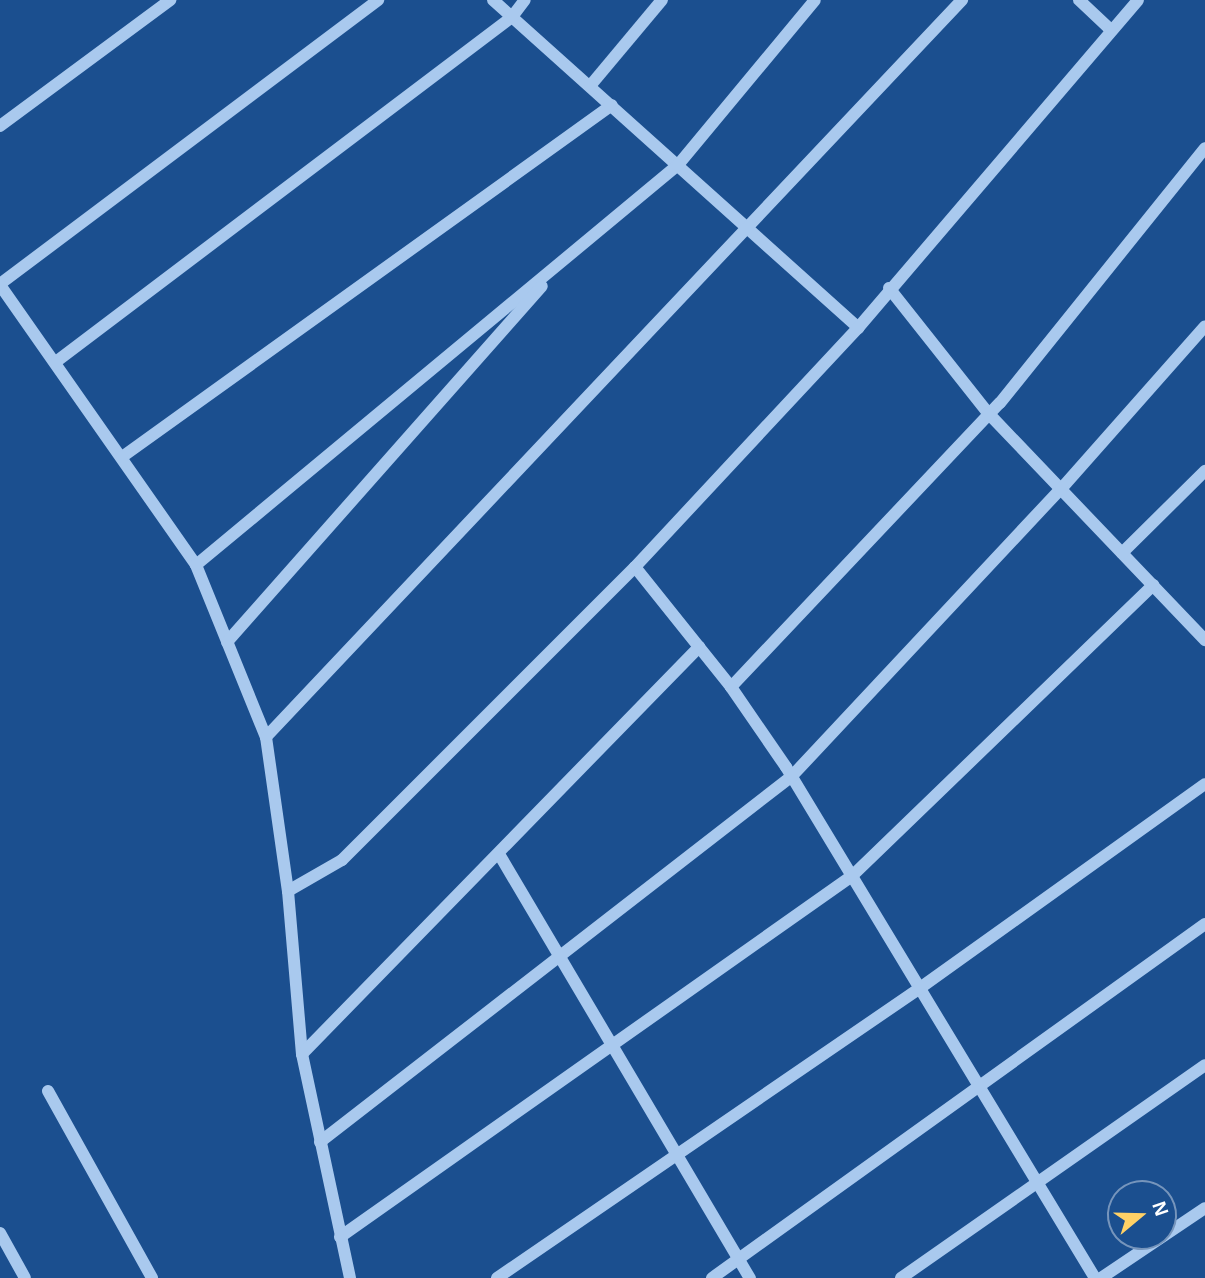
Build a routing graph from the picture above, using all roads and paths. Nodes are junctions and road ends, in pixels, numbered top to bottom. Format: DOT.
graph roads {
  1 [pos="170,0"];
  2 [pos="377,0"];
  3 [pos="493,0"];
  4 [pos="525,0"];
  5 [pos="662,0"];
  6 [pos="815,0"];
  7 [pos="962,0"];
  8 [pos="1079,0"];
  9 [pos="1138,0"];
  10 [pos="512,17"];
  11 [pos="1111,30"];
  12 [pos="590,86"];
  13 [pos="612,105"];
  14 [pos="0,126"];
  15 [pos="1205,148"];
  16 [pos="678,164"];
  17 [pos="748,226"];
  18 [pos="568,257"];
  19 [pos="0,285"];
  20 [pos="889,288"];
  21 [pos="1205,326"];
  22 [pos="858,328"];
  23 [pos="57,361"];
  24 [pos="989,414"];
  25 [pos="122,457"];
  26 [pos="1205,471"];
  27 [pos="1061,489"];
  28 [pos="1122,553"];
  29 [pos="196,565"];
  30 [pos="635,567"];
  31 [pos="1153,585"];
  32 [pos="1205,619"];
  33 [pos="1194,629"];
  34 [pos="1205,640"];
  35 [pos="228,642"];
  36 [pos="699,647"];
  37 [pos="731,687"];
  38 [pos="266,737"];
  39 [pos="792,776"];
  40 [pos="1205,783"];
  41 [pos="499,854"];
  42 [pos="852,876"];
  43 [pos="288,891"];
  44 [pos="1205,924"];
  45 [pos="559,956"];
  46 [pos="920,988"];
  47 [pos="612,1045"];
  48 [pos="302,1054"];
  49 [pos="1205,1065"];
  50 [pos="979,1087"];
  51 [pos="48,1091"];
  52 [pos="320,1142"];
  53 [pos="677,1155"];
  54 [pos="1037,1182"];
  55 [pos="1205,1208"];
  56 [pos="0,1233"];
  57 [pos="340,1237"];
  58 [pos="739,1260"];
  59 [pos="347,1277"];
  60 [pos="25,1278"];
  61 [pos="152,1278"];
  62 [pos="497,1278"];
  63 [pos="712,1278"];
  64 [pos="750,1278"];
  65 [pos="901,1278"];
  66 [pos="1095,1278"];
  67 [pos="1101,1278"];
  1 -- 14 [label="street"];
  2 -- 19 [label="street"];
  3 -- 10 [label="street"];
  4 -- 10 [label="street"];
  5 -- 12 [label="street"];
  6 -- 16 [label="street"];
  7 -- 17 [label="street"];
  8 -- 11 [label="street"];
  9 -- 11 [label="street"];
  10 -- 12 [label="street"];
  10 -- 23 [label="street"];
  11 -- 20 [label="street"];
  12 -- 13 [label="street"];
  13 -- 16 [label="street"];
  13 -- 25 [label="street"];
  15 -- 24 [label="street"];
  16 -- 17 [label="street"];
  16 -- 18 [label="street"];
  17 -- 22 [label="street"];
  17 -- 38 [label="street"];
  18 -- 29 [label="street"];
  18 -- 35 [label="street"];
  19 -- 23 [label="street"];
  20 -- 22 [label="street"];
  20 -- 24 [label="street"];
  21 -- 27 [label="street"];
  22 -- 30 [label="street"];
  23 -- 25 [label="street"];
  24 -- 27 [label="street"];
  24 -- 37 [label="street"];
  25 -- 29 [label="street"];
  26 -- 28 [label="street"];
  27 -- 28 [label="street"];
  27 -- 39 [label="street"];
  28 -- 31 [label="street"];
  29 -- 35 [label="street"];
  30 -- 36 [label="street"];
  30 -- 43 [label="street"];
  31 -- 33 [label="street"];
  31 -- 42 [label="street"];
  32 -- 33 [label="street"];
  33 -- 34 [label="street"];
  35 -- 38 [label="street"];
  36 -- 37 [label="street"];
  36 -- 41 [label="street"];
  37 -- 39 [label="street"];
  38 -- 43 [label="street"];
  39 -- 42 [label="street"];
  39 -- 45 [label="street"];
  40 -- 46 [label="street"];
  41 -- 45 [label="street"];
  41 -- 48 [label="street"];
  42 -- 46 [label="street"];
  42 -- 47 [label="street"];
  43 -- 48 [label="street"];
  44 -- 50 [label="street"];
  45 -- 47 [label="street"];
  45 -- 52 [label="street"];
  46 -- 50 [label="street"];
  46 -- 53 [label="street"];
  47 -- 53 [label="street"];
  47 -- 57 [label="street"];
  48 -- 52 [label="street"];
  49 -- 54 [label="street"];
  50 -- 54 [label="street"];
  50 -- 58 [label="street"];
  51 -- 61 [label="street"];
  52 -- 57 [label="street"];
  53 -- 58 [label="street"];
  53 -- 62 [label="street"];
  54 -- 65 [label="street"];
  54 -- 66 [label="street"];
  55 -- 67 [label="street"];
  56 -- 60 [label="street"];
  57 -- 59 [label="street"];
  58 -- 63 [label="street"];
  58 -- 64 [label="street"];
}
